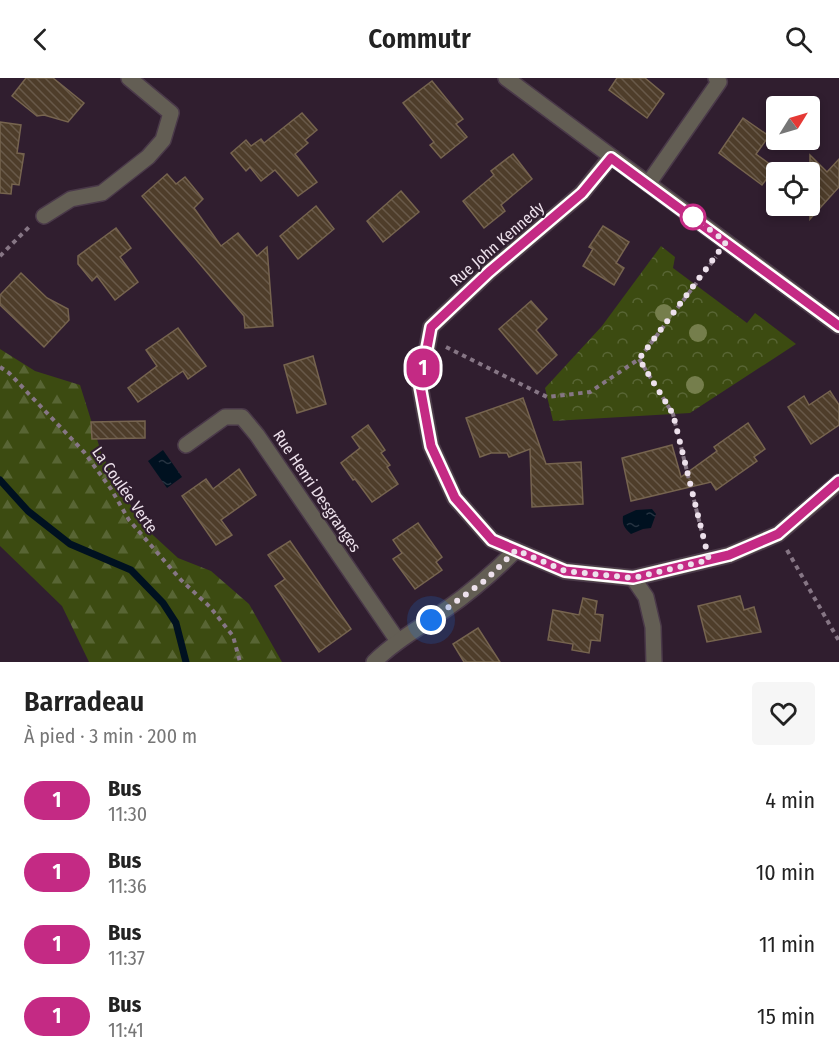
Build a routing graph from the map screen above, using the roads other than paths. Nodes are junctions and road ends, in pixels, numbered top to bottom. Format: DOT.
graph roads {
  1 [pos="129,78"];
  2 [pos="506,78"];
  3 [pos="716,78"];
  4 [pos="611,158"];
  5 [pos="648,184"];
  6 [pos="44,216"];
  7 [pos="839,326"];
  8 [pos="186,445"];
  9 [pos="839,482"];
  10 [pos="516,550"];
  11 [pos="633,578"];
  12 [pos="398,641"];
  13 [pos="374,662"];
  14 [pos="654,662"];
  1 -- 6 [label="street"];
  2 -- 4 [label="street"];
  3 -- 5 [label="street"];
  4 -- 5 [label="street"];
  4 -- 10 [label="street, Rue John Kennedy"];
  5 -- 7 [label="street"];
  8 -- 12 [label="street, Rue Henri Desgranges"];
  9 -- 11 [label="street, Rue John Kennedy"];
  10 -- 11 [label="street, Rue John Kennedy"];
  10 -- 12 [label="street"];
  11 -- 14 [label="street"];
  12 -- 13 [label="street"];
}
